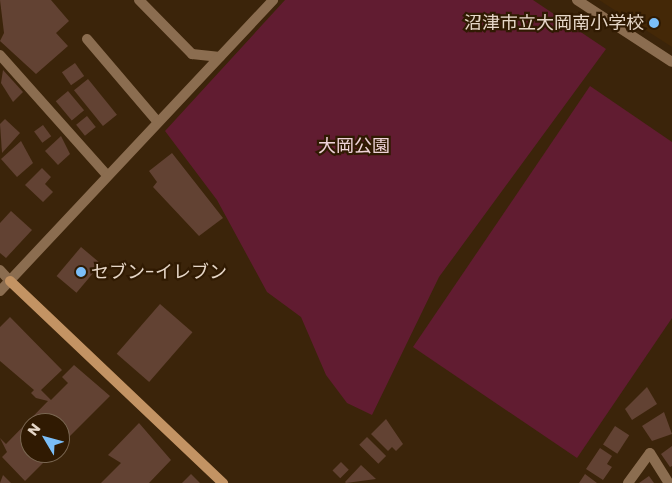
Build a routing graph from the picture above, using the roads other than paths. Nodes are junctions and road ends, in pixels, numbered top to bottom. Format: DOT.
graph roads {
  1 [pos="139,0"];
  2 [pos="273,0"];
  3 [pos="577,0"];
  4 [pos="87,39"];
  5 [pos="0,55"];
  6 [pos="220,57"];
  7 [pos="672,62"];
  8 [pos="158,122"];
  9 [pos="106,175"];
  10 [pos="0,270"];
  11 [pos="10,281"];
  12 [pos="0,291"];
  13 [pos="222,483"];
  14 [pos="628,483"];
  15 [pos="669,483"];
  1 -- 6 [label="street"];
  2 -- 6 [label="street"];
  3 -- 7 [label="street"];
  4 -- 8 [label="street"];
  5 -- 9 [label="street"];
  6 -- 8 [label="street"];
  8 -- 9 [label="street"];
  9 -- 11 [label="street"];
  10 -- 11 [label="street"];
  11 -- 12 [label="street"];
  11 -- 13 [label="street"];
  14 -- 15 [label="street"];
}
